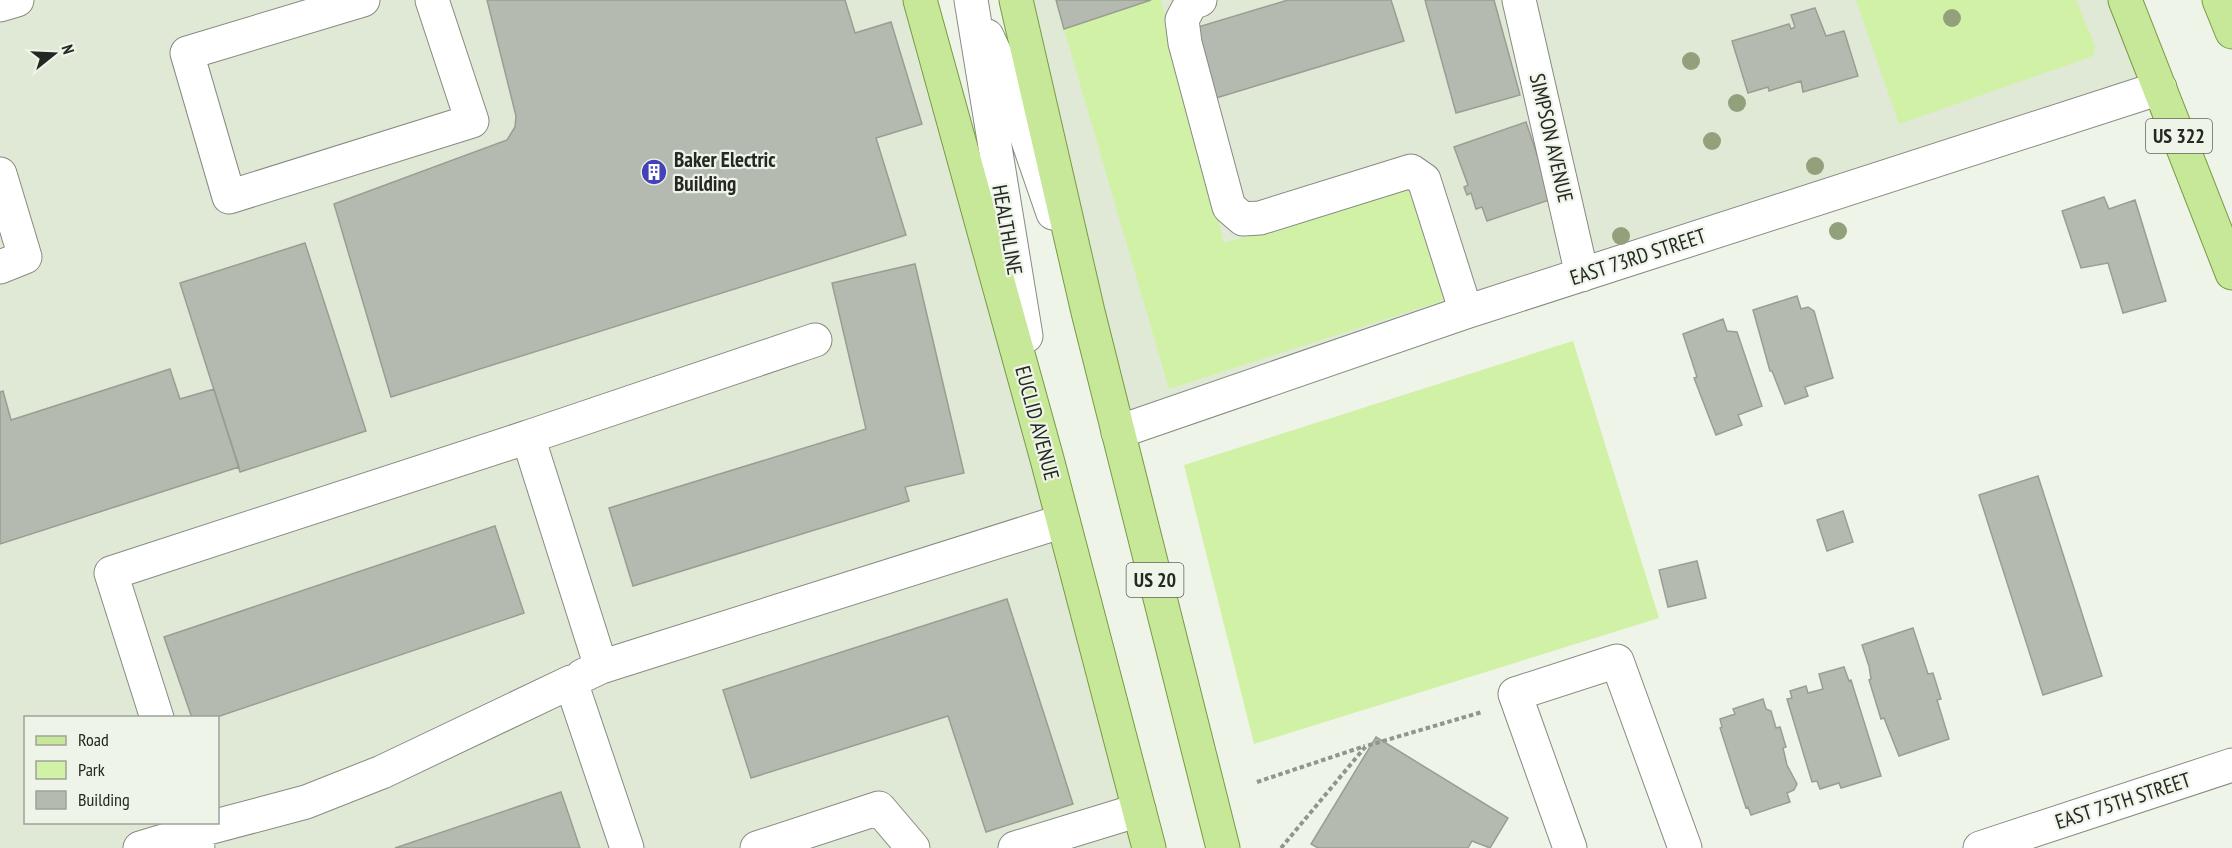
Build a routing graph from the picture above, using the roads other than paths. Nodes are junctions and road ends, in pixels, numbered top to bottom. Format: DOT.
graph roads {
  1 [pos="17,0"];
  2 [pos="363,0"];
  3 [pos="432,0"];
  4 [pos="920,0"];
  5 [pos="1016,0"];
  6 [pos="1200,0"];
  7 [pos="1519,0"];
  8 [pos="2125,0"];
  9 [pos="2219,0"];
  10 [pos="971,1"];
  11 [pos="0,6"];
  12 [pos="2232,32"];
  13 [pos="2160,88"];
  14 [pos="0,174"];
  15 [pos="12,262"];
  16 [pos="2232,273"];
  17 [pos="1582,275"];
  18 [pos="1088,312"];
  19 [pos="1466,312"];
  20 [pos="815,340"];
  21 [pos="1118,432"];
  22 [pos="528,437"];
  23 [pos="1047,459"];
  24 [pos="1063,521"];
  25 [pos="601,668"];
  26 [pos="571,682"];
  27 [pos="157,716"];
  28 [pos="2232,765"];
  29 [pos="1139,810"];
  30 [pos="194,834"];
  31 [pos="140,848"];
  32 [pos="627,848"];
  33 [pos="757,848"];
  34 [pos="913,848"];
  35 [pos="1015,848"];
  36 [pos="1149,848"];
  37 [pos="1223,848"];
  38 [pos="1570,848"];
  39 [pos="1684,848"];
  40 [pos="1980,848"];
  1 -- 11 [label="street"];
  2 -- 3 [label="street"];
  4 -- 23 [label="main road, EUCLID AVENUE"];
  5 -- 18 [label="main road, US 20"];
  6 -- 19 [label="street"];
  7 -- 17 [label="street, SIMPSON AVENUE"];
  8 -- 13 [label="main road, US 322"];
  9 -- 12 [label="main road"];
  10 -- 18 [label="street, HEALTHLINE"];
  10 -- 23 [label="street, HEALTHLINE"];
  13 -- 16 [label="main road, US 322"];
  13 -- 17 [label="street, EAST 73RD STREET"];
  14 -- 15 [label="street"];
  17 -- 19 [label="street, EAST 73RD STREET"];
  18 -- 21 [label="main road, US 20"];
  19 -- 21 [label="street, EAST 73RD STREET"];
  20 -- 22 [label="street"];
  21 -- 37 [label="main road, US 20"];
  22 -- 25 [label="street"];
  22 -- 27 [label="street"];
  23 -- 24 [label="main road, EUCLID AVENUE"];
  24 -- 25 [label="street"];
  24 -- 29 [label="main road, EUCLID AVENUE"];
  25 -- 26 [label="street"];
  26 -- 30 [label="street"];
  26 -- 32 [label="street"];
  28 -- 40 [label="street, EAST 75TH STREET"];
  29 -- 35 [label="street"];
  29 -- 36 [label="main road, EUCLID AVENUE"];
  30 -- 31 [label="street"];
  33 -- 34 [label="street"];
  38 -- 39 [label="street"];
}
